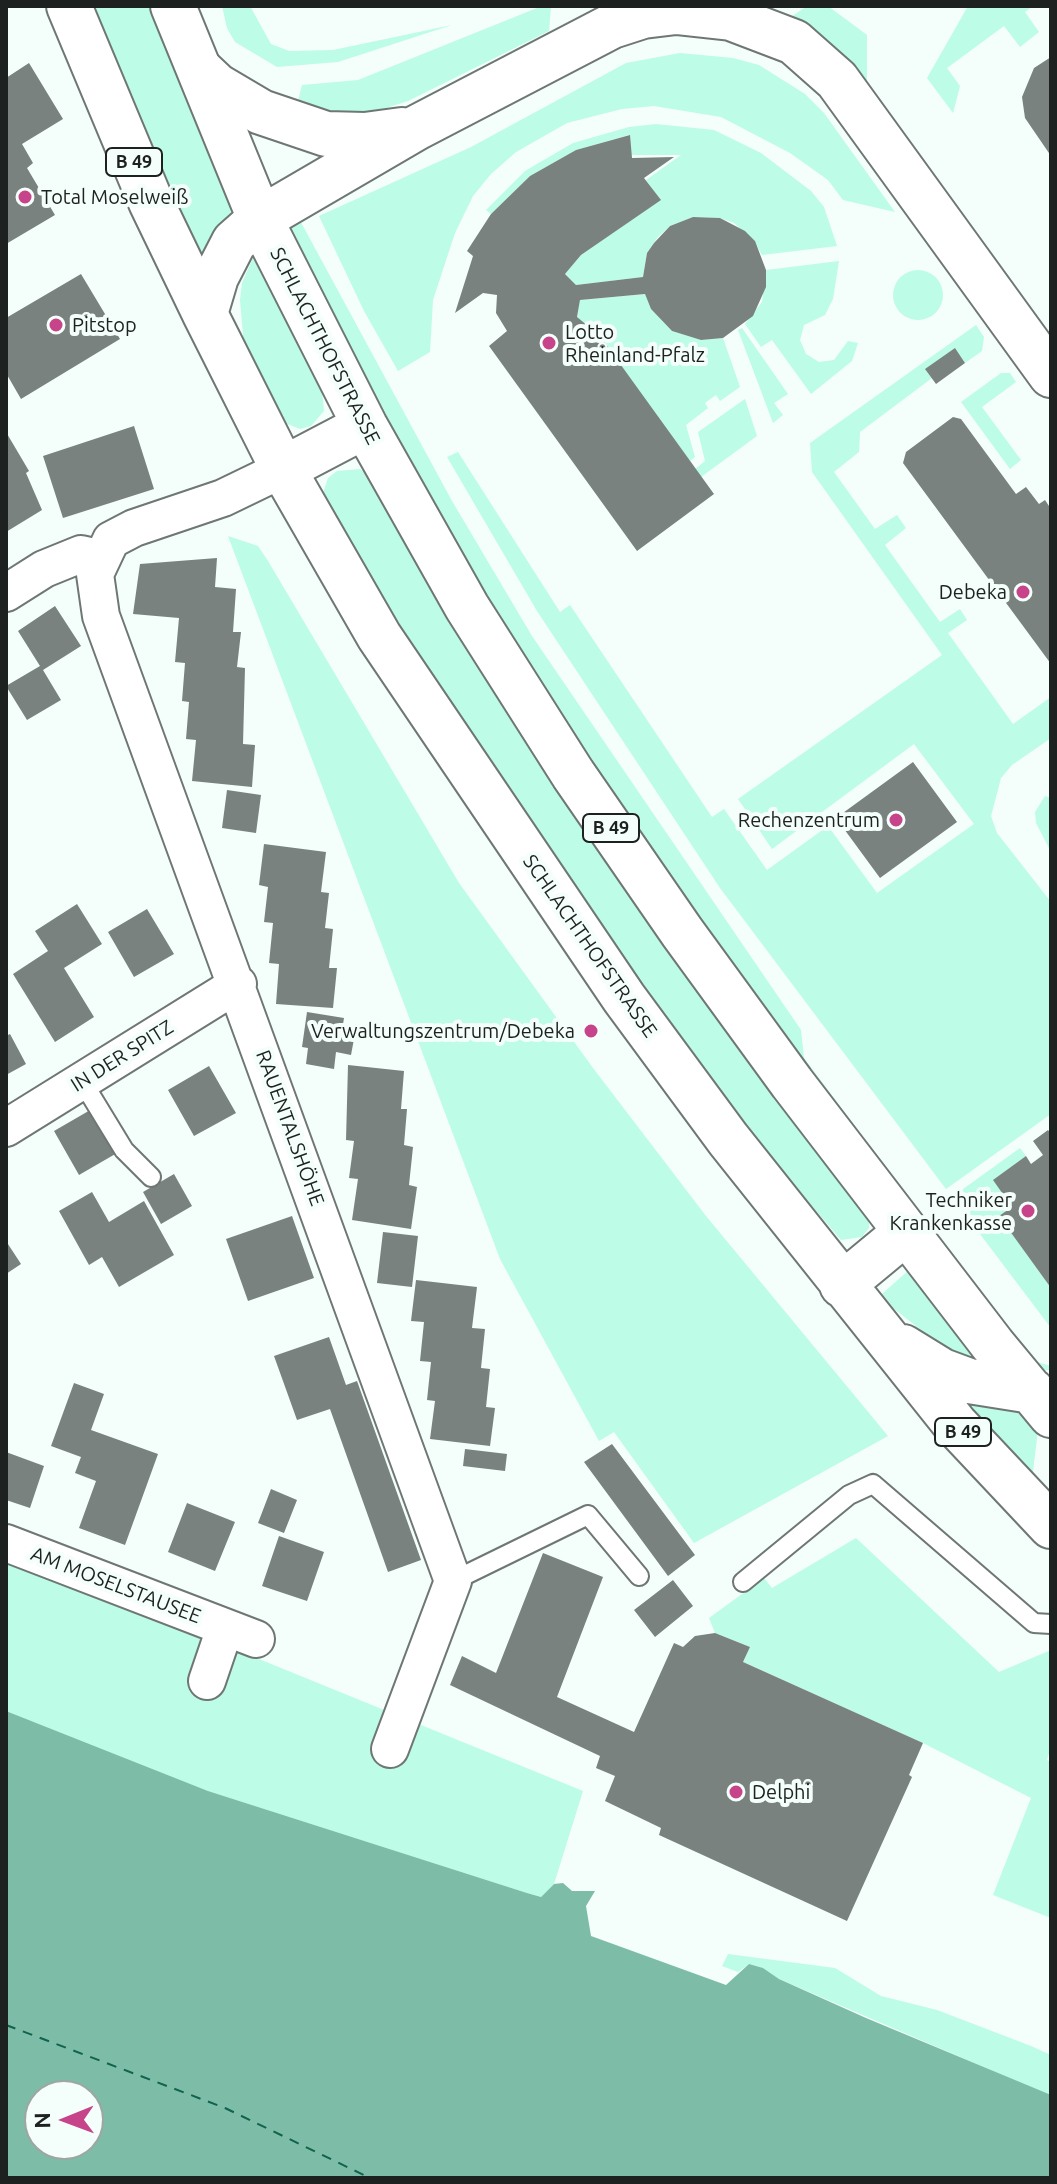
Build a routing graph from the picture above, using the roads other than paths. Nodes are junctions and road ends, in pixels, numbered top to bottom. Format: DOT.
graph roads {
  1 [pos="69,6"];
  2 [pos="173,6"];
  3 [pos="200,70"];
  4 [pos="416,128"];
  5 [pos="260,219"];
  6 [pos="205,314"];
  7 [pos="1051,375"];
  8 [pos="365,426"];
  9 [pos="283,469"];
  10 [pos="99,558"];
  11 [pos="6,593"];
  12 [pos="238,984"];
  13 [pos="82,1081"];
  14 [pos="6,1128"];
  15 [pos="151,1177"];
  16 [pos="906,1232"];
  17 [pos="842,1285"];
  18 [pos="881,1333"];
  19 [pos="1045,1399"];
  20 [pos="1051,1526"];
  21 [pos="6,1543"];
  22 [pos="639,1576"];
  23 [pos="453,1581"];
  24 [pos="743,1582"];
  25 [pos="1051,1624"];
  26 [pos="207,1681"];
  27 [pos="390,1749"];
  1 -- 6 [label="main road, SCHLACHTHOFSTRASSE / B 49"];
  2 -- 3 [label="main road, SCHLACHTHOFSTRASSE / B 49"];
  3 -- 4 [label="main road"];
  3 -- 5 [label="main road, SCHLACHTHOFSTRASSE / B 49"];
  4 -- 5 [label="main road"];
  4 -- 7 [label="main road"];
  5 -- 6 [label="main road, SCHLACHTHOFSTRASSE"];
  5 -- 8 [label="main road, SCHLACHTHOFSTRASSE / B 49"];
  6 -- 9 [label="main road, SCHLACHTHOFSTRASSE / B 49"];
  8 -- 9 [label="main road"];
  8 -- 16 [label="main road, SCHLACHTHOFSTRASSE / B 49"];
  9 -- 10 [label="street"];
  9 -- 17 [label="main road, SCHLACHTHOFSTRASSE / B 49"];
  10 -- 11 [label="street"];
  10 -- 12 [label="street, RAUENTALSHÖHE"];
  12 -- 13 [label="street, IN DER SPITZ"];
  12 -- 23 [label="street, RAUENTALSHÖHE"];
  13 -- 14 [label="street, IN DER SPITZ"];
  13 -- 15 [label="lane"];
  16 -- 17 [label="main road"];
  16 -- 19 [label="main road, SCHLACHTHOFSTRASSE / B 49"];
  17 -- 18 [label="main road, SCHLACHTHOFSTRASSE / B 49"];
  18 -- 19 [label="main road"];
  18 -- 20 [label="main road, SCHLACHTHOFSTRASSE / B 49"];
  21 -- 26 [label="street, AM MOSELSTAUSEE"];
  22 -- 23 [label="lane"];
  23 -- 27 [label="street"];
  24 -- 25 [label="lane"];
}
